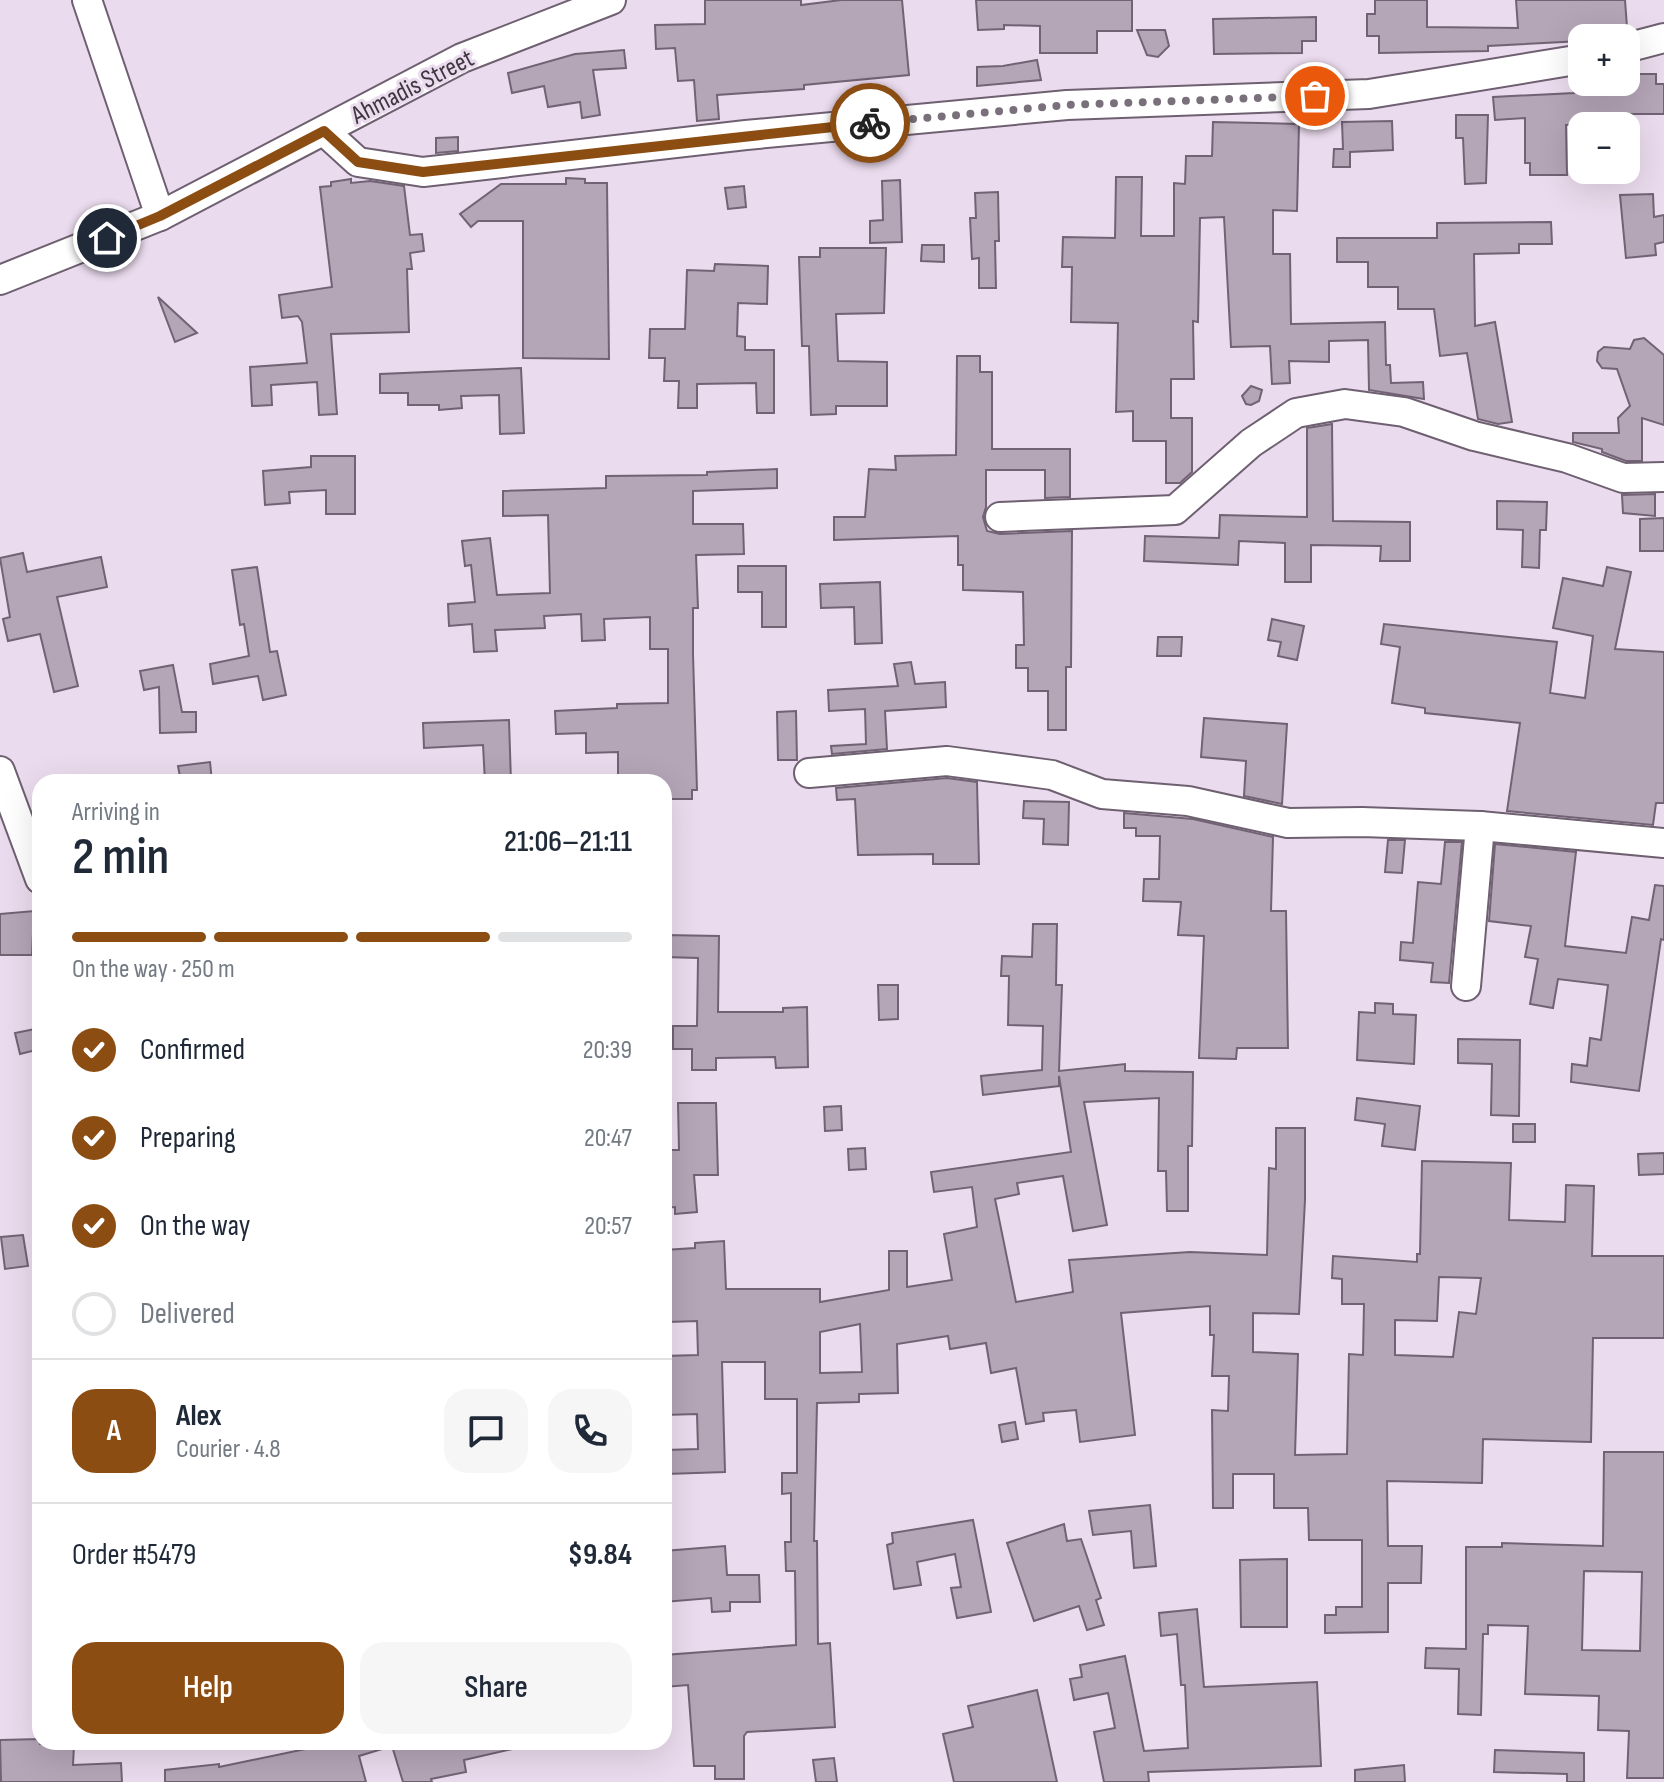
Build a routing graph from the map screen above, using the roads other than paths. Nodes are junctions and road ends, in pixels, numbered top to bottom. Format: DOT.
graph roads {
  1 [pos="87,0"];
  2 [pos="611,0"];
  3 [pos="1664,38"];
  4 [pos="1640,44"];
  5 [pos="1568,61"];
  6 [pos="324,131"];
  7 [pos="160,216"];
  8 [pos="0,280"];
  9 [pos="1664,477"];
  10 [pos="1000,517"];
  11 [pos="0,771"];
  12 [pos="809,773"];
  13 [pos="1480,826"];
  14 [pos="1664,843"];
  15 [pos="32,857"];
  16 [pos="1466,986"];
  1 -- 7 [label="street"];
  2 -- 6 [label="street, Ahmadis Street"];
  3 -- 4 [label="street"];
  5 -- 6 [label="street"];
  6 -- 7 [label="street, Ahmadis Street"];
  7 -- 8 [label="street, Ahmadis Street"];
  9 -- 10 [label="street"];
  11 -- 15 [label="street"];
  12 -- 13 [label="street"];
  13 -- 14 [label="street"];
  13 -- 16 [label="street"];
}
